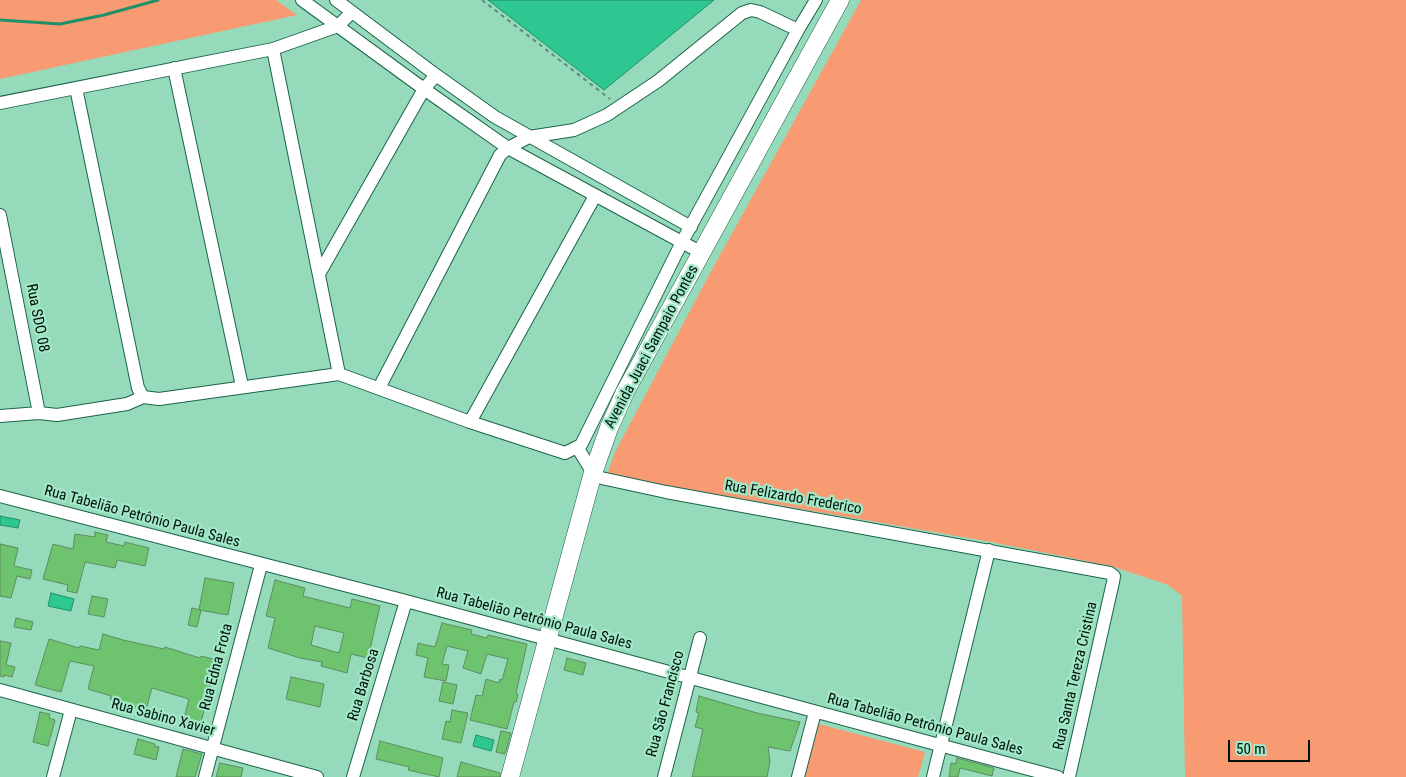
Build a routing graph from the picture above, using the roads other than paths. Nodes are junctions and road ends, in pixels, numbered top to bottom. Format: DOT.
graph roads {
  1 [pos="302,0"];
  2 [pos="336,0"];
  3 [pos="816,0"];
  4 [pos="840,0"];
  5 [pos="352,12"];
  6 [pos="338,26"];
  7 [pos="798,30"];
  8 [pos="272,49"];
  9 [pos="174,68"];
  10 [pos="436,75"];
  11 [pos="76,88"];
  12 [pos="424,89"];
  13 [pos="0,103"];
  14 [pos="530,137"];
  15 [pos="508,148"];
  16 [pos="595,196"];
  17 [pos="0,215"];
  18 [pos="691,227"];
  19 [pos="682,242"];
  20 [pos="702,253"];
  21 [pos="319,274"];
  22 [pos="339,374"];
  23 [pos="242,386"];
  24 [pos="379,388"];
  25 [pos="143,397"];
  26 [pos="39,413"];
  27 [pos="0,416"];
  28 [pos="470,422"];
  29 [pos="577,447"];
  30 [pos="593,475"];
  31 [pos="0,496"];
  32 [pos="989,550"];
  33 [pos="261,565"];
  34 [pos="1114,582"];
  35 [pos="406,602"];
  36 [pos="700,638"];
  37 [pos="547,640"];
  38 [pos="689,679"];
  39 [pos="0,690"];
  40 [pos="71,710"];
  41 [pos="814,712"];
  42 [pos="940,746"];
  43 [pos="212,748"];
  44 [pos="53,777"];
  45 [pos="205,777"];
  46 [pos="317,777"];
  47 [pos="353,777"];
  48 [pos="510,777"];
  49 [pos="664,777"];
  50 [pos="798,777"];
  51 [pos="933,777"];
  52 [pos="1058,777"];
  53 [pos="1070,777"];
  1 -- 6 [label="street"];
  2 -- 5 [label="street"];
  3 -- 7 [label="street"];
  4 -- 20 [label="main road, Avenida Juaci Sampaio Pontes"];
  5 -- 6 [label="street"];
  5 -- 10 [label="street"];
  6 -- 8 [label="street"];
  6 -- 12 [label="street"];
  7 -- 14 [label="street"];
  7 -- 18 [label="street"];
  8 -- 9 [label="street"];
  8 -- 21 [label="street"];
  9 -- 11 [label="street"];
  9 -- 23 [label="street"];
  10 -- 12 [label="street"];
  10 -- 14 [label="street"];
  11 -- 13 [label="street"];
  11 -- 25 [label="street"];
  12 -- 15 [label="street"];
  12 -- 21 [label="street"];
  14 -- 15 [label="street"];
  14 -- 18 [label="street"];
  15 -- 16 [label="street"];
  15 -- 24 [label="street"];
  16 -- 19 [label="street"];
  16 -- 28 [label="street"];
  17 -- 26 [label="street, Rua SDO 08"];
  18 -- 19 [label="street"];
  19 -- 20 [label="street"];
  19 -- 29 [label="street"];
  20 -- 30 [label="main road, Avenida Juaci Sampaio Pontes"];
  21 -- 22 [label="street"];
  22 -- 23 [label="street"];
  22 -- 24 [label="street"];
  23 -- 25 [label="street"];
  24 -- 28 [label="street"];
  25 -- 26 [label="street"];
  26 -- 27 [label="street"];
  28 -- 29 [label="street"];
  29 -- 30 [label="street"];
  30 -- 32 [label="street, Rua Felizardo Frederico"];
  30 -- 37 [label="main road, Avenida Juaci Sampaio Pontes"];
  31 -- 33 [label="street, Rua Tabelião Petrônio Paula Sales"];
  32 -- 34 [label="street, Rua Felizardo Frederico"];
  32 -- 42 [label="street"];
  33 -- 35 [label="street, Rua Tabelião Petrônio Paula Sales"];
  33 -- 43 [label="street, Rua Edna Frota"];
  34 -- 53 [label="street, Rua Santa Tereza Cristina"];
  35 -- 37 [label="street, Rua Tabelião Petrônio Paula Sales"];
  35 -- 47 [label="street, Rua Barbosa"];
  36 -- 38 [label="street, Rua São Francisco"];
  37 -- 38 [label="street, Rua Tabelião Petrônio Paula Sales"];
  37 -- 48 [label="main road, Avenida Juaci Sampaio Pontes"];
  38 -- 41 [label="street, Rua Tabelião Petrônio Paula Sales"];
  38 -- 49 [label="street, Rua São Francisco"];
  39 -- 40 [label="street, Rua Sabino Xavier"];
  40 -- 43 [label="street, Rua Sabino Xavier"];
  40 -- 44 [label="street"];
  41 -- 42 [label="street, Rua Tabelião Petrônio Paula Sales"];
  41 -- 50 [label="street"];
  42 -- 51 [label="street"];
  42 -- 52 [label="street, Rua Tabelião Petrônio Paula Sales"];
  43 -- 45 [label="street, Rua Edna Frota"];
  43 -- 46 [label="street, Rua Sabino Xavier"];
}
